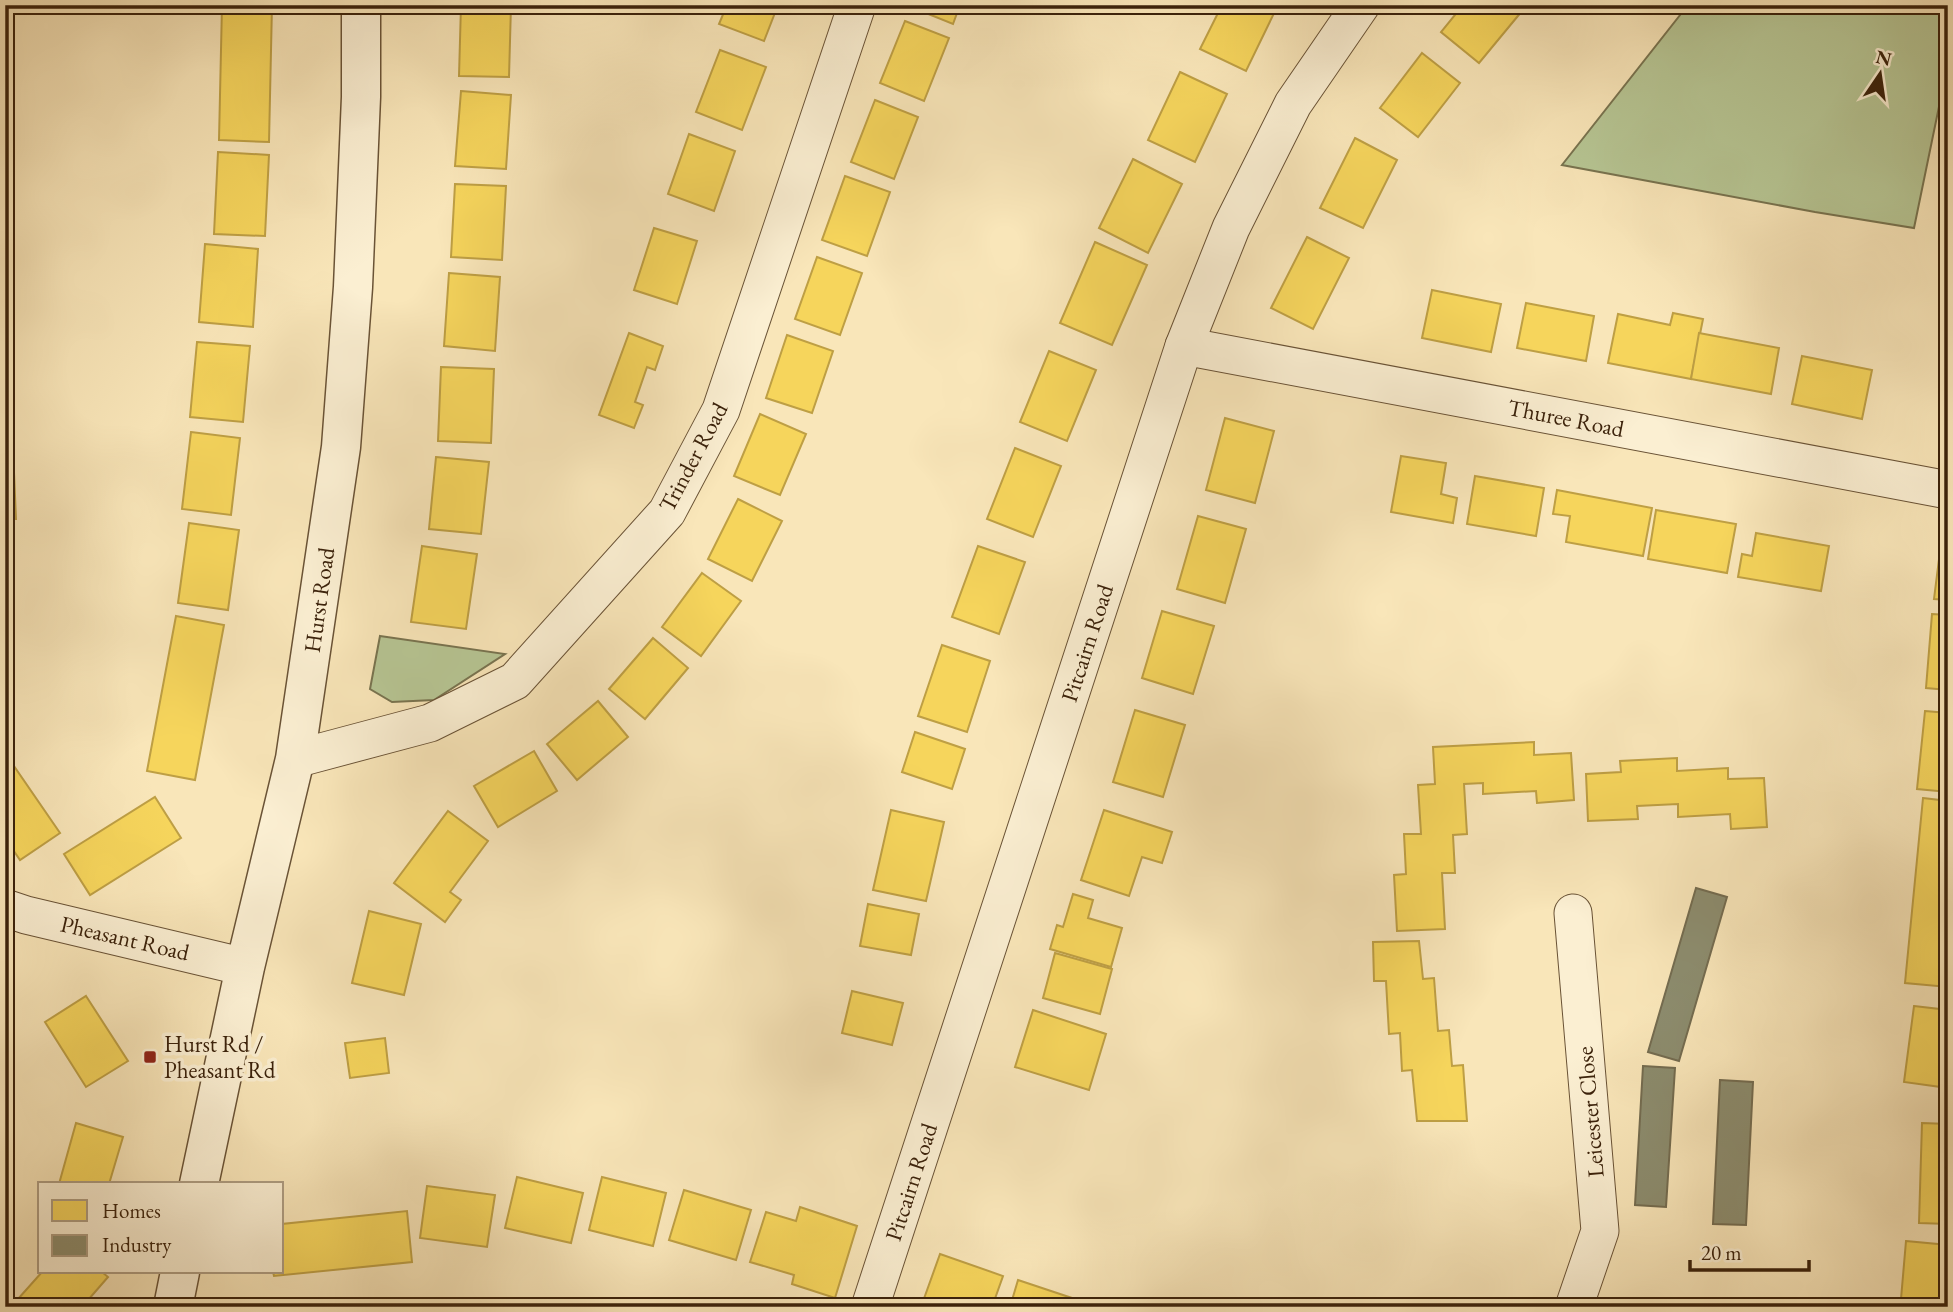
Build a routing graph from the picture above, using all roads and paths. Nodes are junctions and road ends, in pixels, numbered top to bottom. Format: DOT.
graph roads {
  1 [pos="361,5"];
  2 [pos="857,5"];
  3 [pos="1362,5"];
  4 [pos="1184,346"];
  5 [pos="1948,490"];
  6 [pos="295,759"];
  7 [pos="5,908"];
  8 [pos="1573,914"];
  9 [pos="245,967"];
  10 [pos="199,1182"];
  11 [pos="180,1274"];
  12 [pos="173,1307"];
  13 [pos="870,1307"];
  14 [pos="1574,1307"];
  1 -- 6 [label="street, Hurst Road"];
  2 -- 6 [label="street, Trinder Road"];
  3 -- 4 [label="street, Pitcairn Road"];
  4 -- 5 [label="street, Thuree Road"];
  4 -- 13 [label="street, Pitcairn Road"];
  6 -- 9 [label="street, Hurst Road"];
  7 -- 9 [label="street, Pheasant Road"];
  8 -- 14 [label="street, Leicester Close"];
  9 -- 10 [label="street, Hurst Road"];
  11 -- 12 [label="street"];
}
